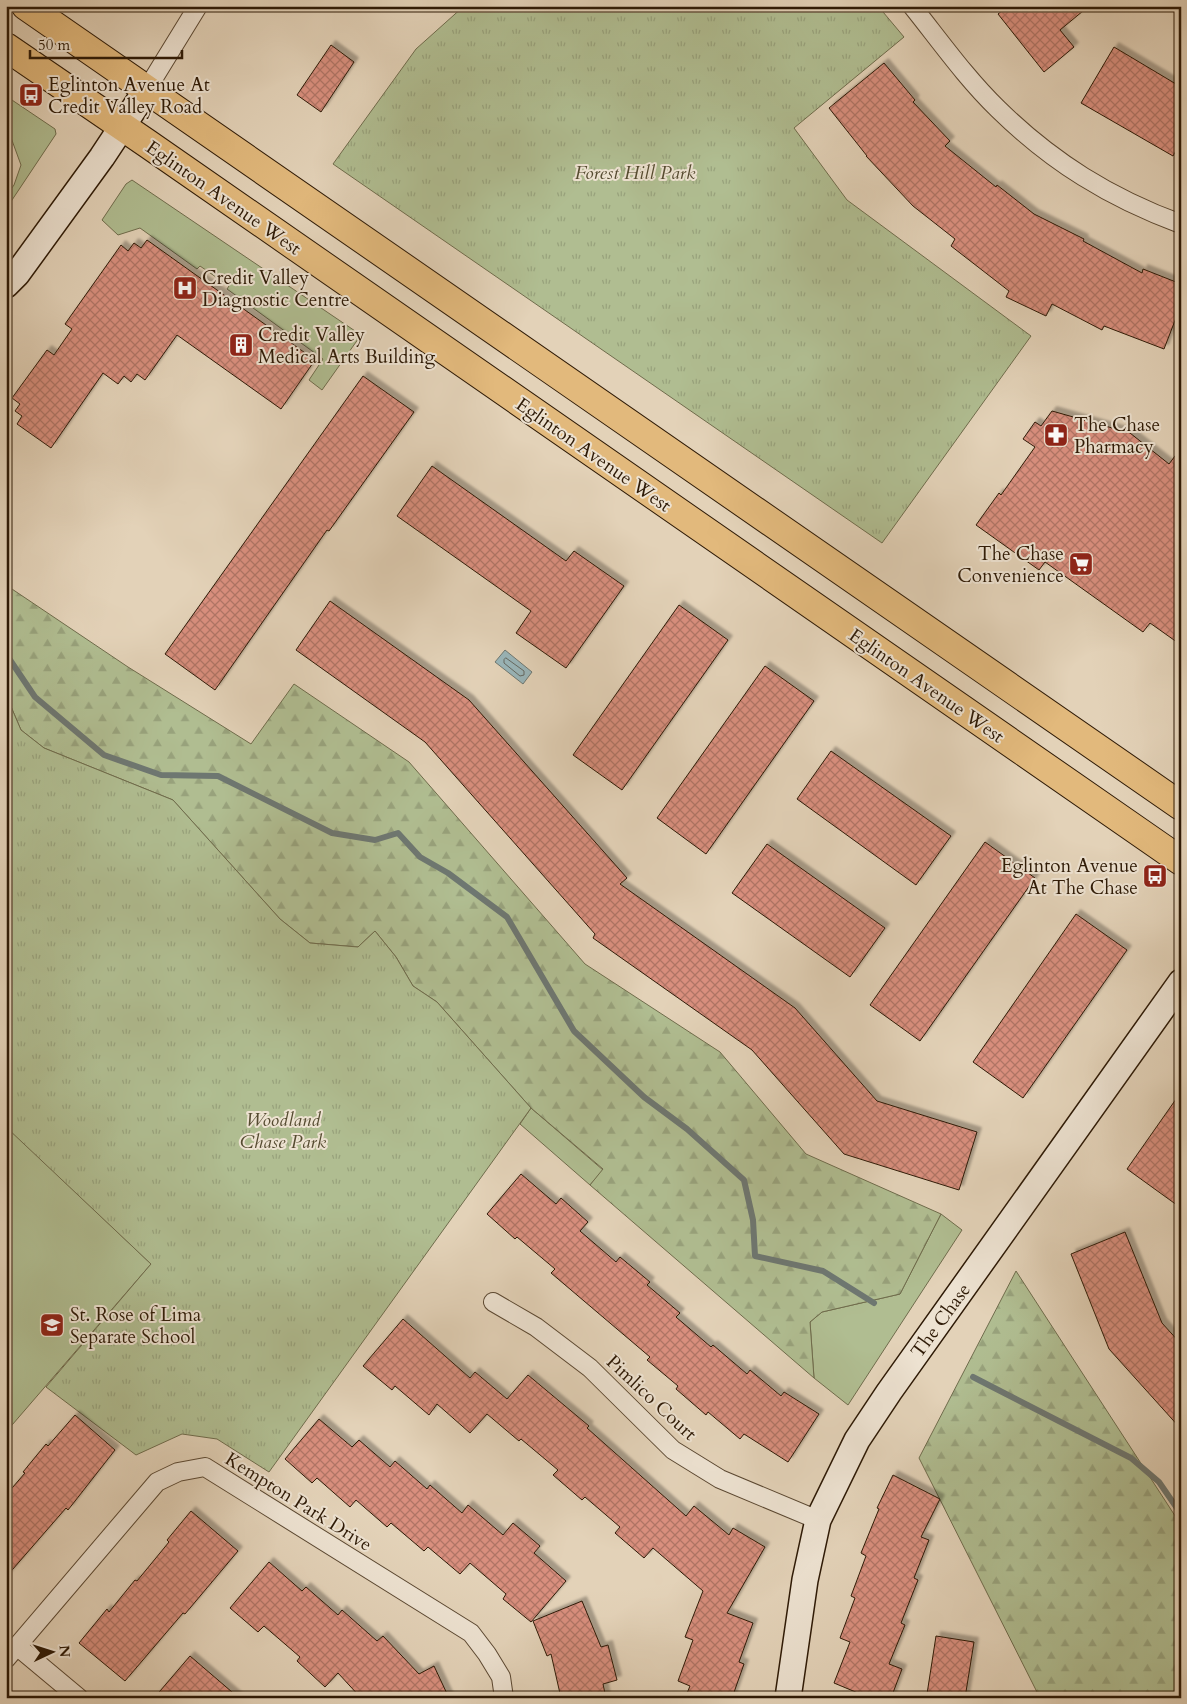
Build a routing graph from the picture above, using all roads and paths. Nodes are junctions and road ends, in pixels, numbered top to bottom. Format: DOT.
graph roads {
  1 [pos="26,6"];
  2 [pos="198,6"];
  3 [pos="913,7"];
  4 [pos="6,47"];
  5 [pos="147,89"];
  6 [pos="121,126"];
  7 [pos="1181,224"];
  8 [pos="6,285"];
  9 [pos="1181,806"];
  10 [pos="1181,861"];
  11 [pos="1181,982"];
  12 [pos="492,1302"];
  13 [pos="818,1520"];
  14 [pos="12,1653"];
  15 [pos="80,1698"];
  16 [pos="504,1698"];
  17 [pos="788,1698"];
  1 -- 5 [label="main road"];
  2 -- 5 [label="street"];
  3 -- 7 [label="street"];
  4 -- 6 [label="main road, Eglinton Avenue West"];
  5 -- 6 [label="street"];
  5 -- 9 [label="main road"];
  6 -- 8 [label="street"];
  6 -- 10 [label="main road, Eglinton Avenue West"];
  11 -- 13 [label="street, The Chase"];
  12 -- 13 [label="street, Pimlico Court"];
  13 -- 17 [label="street, The Chase"];
  14 -- 15 [label="street"];
  14 -- 16 [label="street, Kempton Park Drive"];
}
